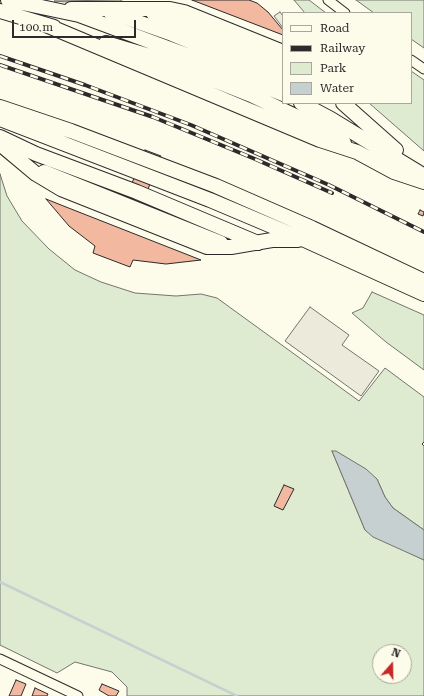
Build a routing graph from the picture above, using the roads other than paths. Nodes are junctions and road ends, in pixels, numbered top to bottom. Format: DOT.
graph roads {
  1 [pos="8,0"];
  2 [pos="328,0"];
  3 [pos="49,8"];
  4 [pos="120,8"];
  5 [pos="142,8"];
  6 [pos="81,9"];
  7 [pos="101,9"];
  8 [pos="0,11"];
  9 [pos="344,12"];
  10 [pos="46,25"];
  11 [pos="282,52"];
  12 [pos="412,61"];
  13 [pos="282,64"];
  14 [pos="424,69"];
  15 [pos="282,72"];
  16 [pos="282,79"];
  17 [pos="282,86"];
  18 [pos="282,94"];
  19 [pos="0,101"];
  20 [pos="282,102"];
  21 [pos="286,104"];
  22 [pos="303,104"];
  23 [pos="319,104"];
  24 [pos="333,104"];
  25 [pos="344,104"];
  26 [pos="0,107"];
  27 [pos="0,112"];
  28 [pos="0,119"];
  29 [pos="361,121"];
  30 [pos="0,125"];
  31 [pos="0,131"];
  32 [pos="0,137"];
  33 [pos="364,139"];
  34 [pos="0,144"];
  35 [pos="424,173"];
  36 [pos="424,176"];
  37 [pos="424,182"];
  38 [pos="197,203"];
  39 [pos="176,205"];
  40 [pos="309,234"];
  41 [pos="287,239"];
  42 [pos="258,242"];
  43 [pos="238,246"];
  44 [pos="424,281"];
  45 [pos="424,294"];
  46 [pos="0,659"];
  47 [pos="78,696"];
  1 -- 3 [label="highway"];
  2 -- 9 [label="street"];
  3 -- 6 [label="highway"];
  3 -- 18 [label="highway"];
  4 -- 5 [label="highway"];
  4 -- 7 [label="highway"];
  4 -- 15 [label="highway"];
  5 -- 11 [label="highway"];
  5 -- 13 [label="highway"];
  6 -- 7 [label="highway"];
  6 -- 17 [label="highway"];
  7 -- 16 [label="highway"];
  8 -- 10 [label="highway"];
  10 -- 20 [label="highway"];
  10 -- 37 [label="highway"];
  12 -- 14 [label="street"];
  19 -- 40 [label="highway"];
  21 -- 33 [label="highway"];
  22 -- 33 [label="highway"];
  23 -- 33 [label="highway"];
  24 -- 29 [label="highway"];
  25 -- 29 [label="highway"];
  26 -- 40 [label="highway"];
  27 -- 40 [label="highway"];
  28 -- 40 [label="highway"];
  29 -- 35 [label="highway"];
  30 -- 38 [label="highway"];
  31 -- 39 [label="highway"];
  32 -- 39 [label="highway"];
  33 -- 36 [label="highway"];
  34 -- 43 [label="highway"];
  34 -- 43 [label="highway"];
  38 -- 39 [label="highway"];
  38 -- 41 [label="highway"];
  39 -- 42 [label="highway"];
  40 -- 41 [label="highway"];
  40 -- 44 [label="highway"];
  40 -- 45 [label="highway"];
  41 -- 42 [label="highway"];
  42 -- 43 [label="highway"];
  46 -- 47 [label="street"];
}
